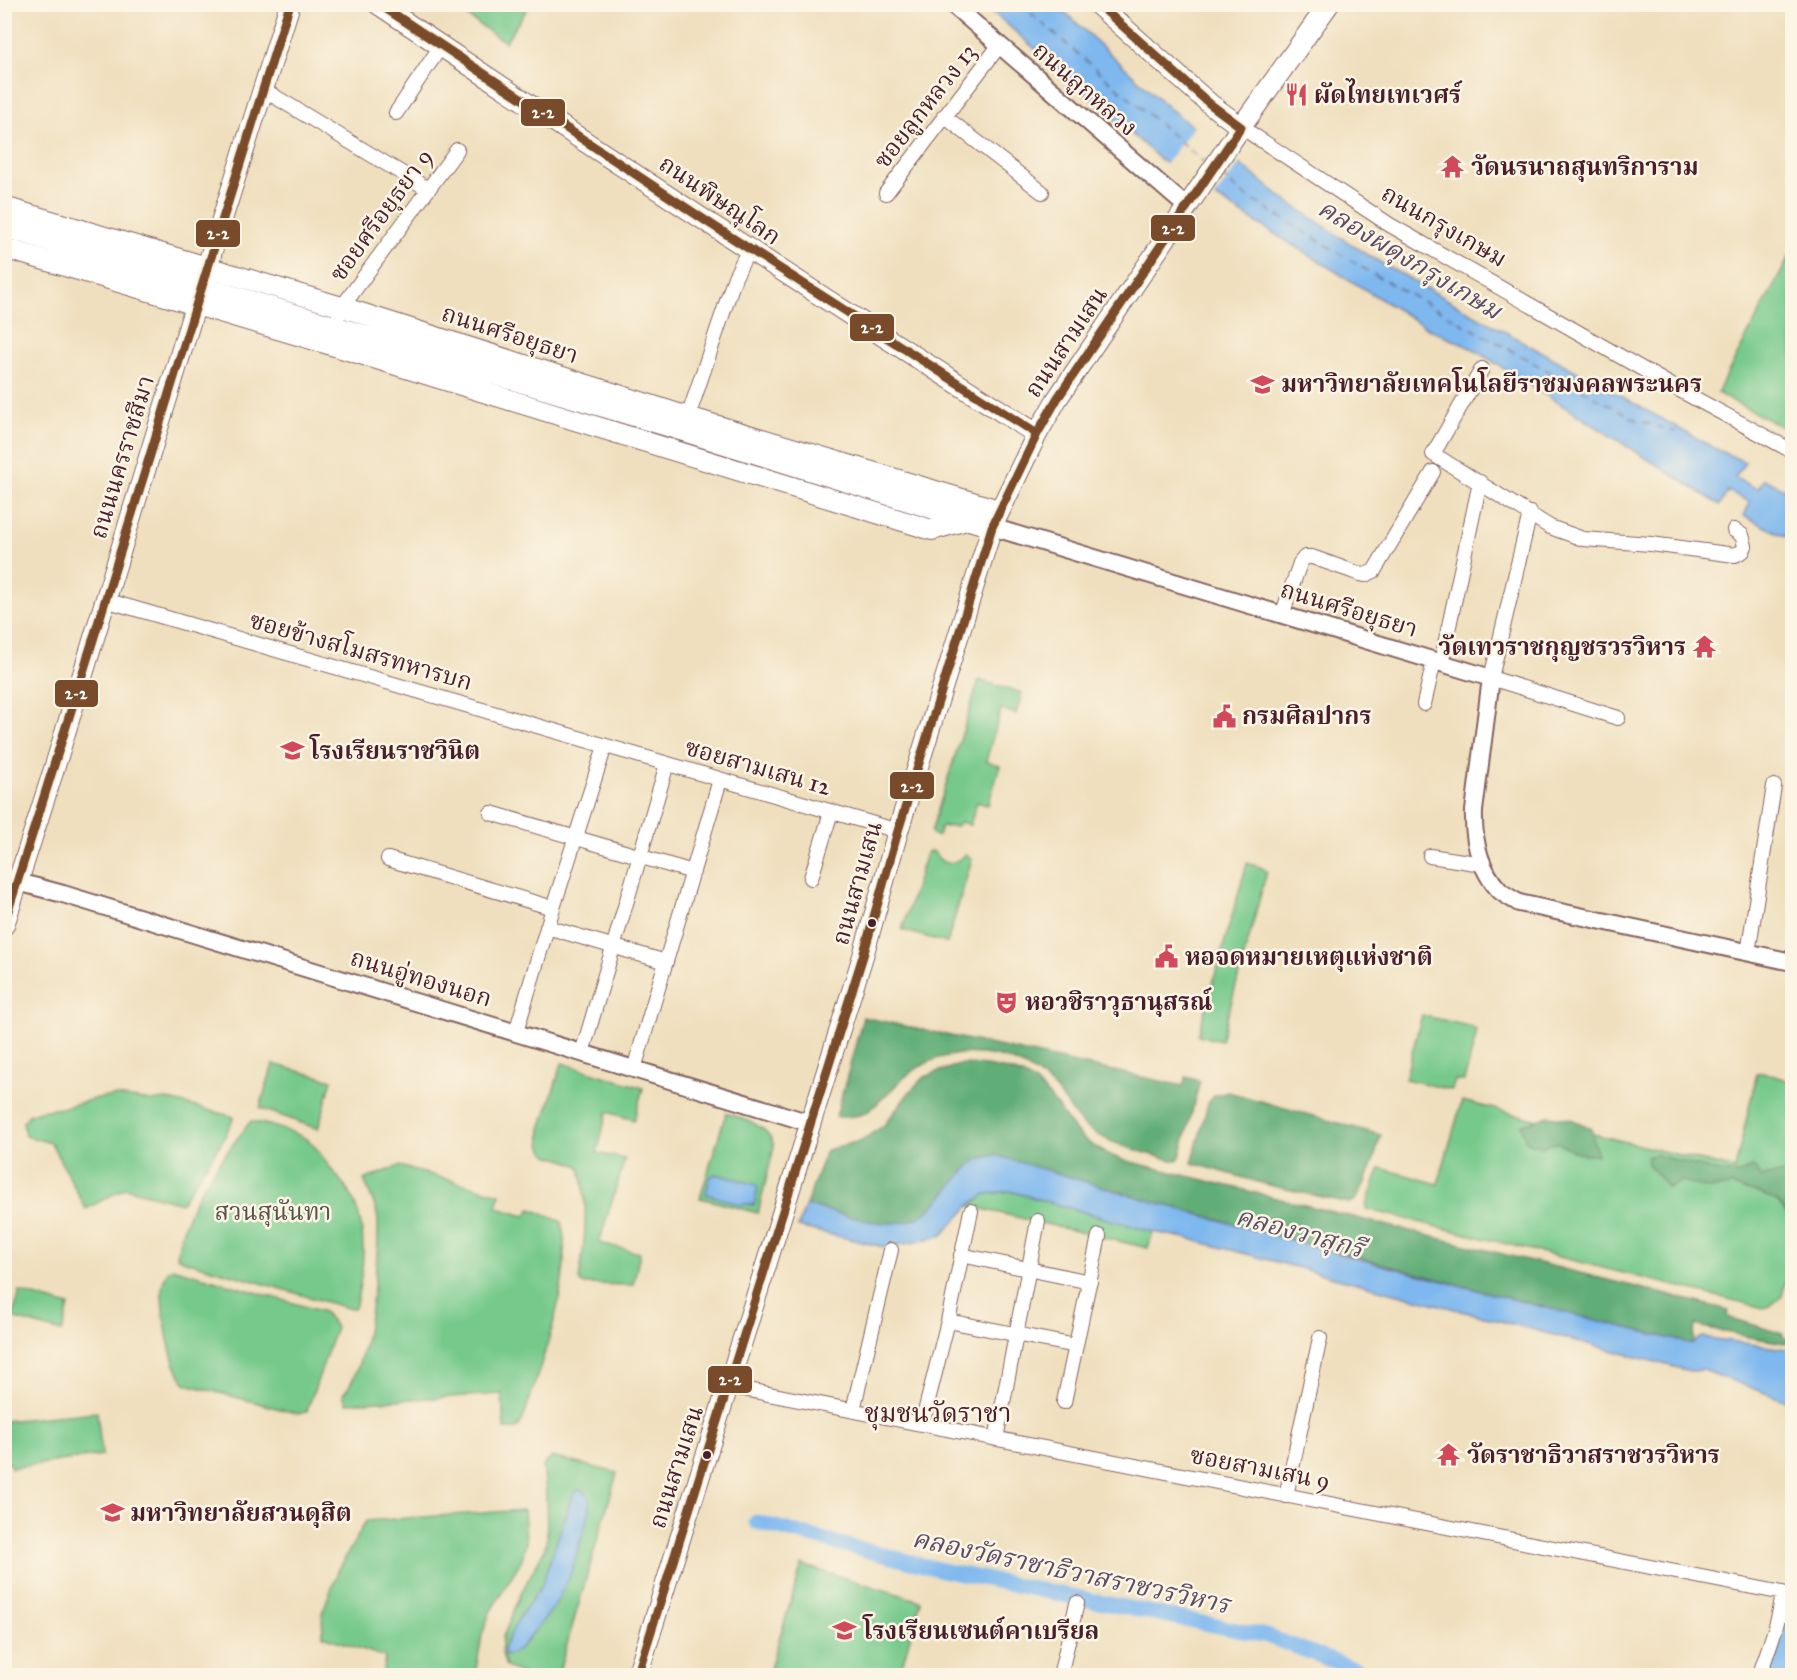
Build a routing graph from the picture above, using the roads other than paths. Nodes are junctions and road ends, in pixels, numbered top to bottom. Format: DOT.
graph roads {
  1 [pos="290,4"];
  2 [pos="378,4"];
  3 [pos="952,4"];
  4 [pos="1097,4"];
  5 [pos="1329,4"];
  6 [pos="441,46"];
  7 [pos="999,46"];
  8 [pos="264,90"];
  9 [pos="396,113"];
  10 [pos="944,116"];
  11 [pos="1237,134"];
  12 [pos="457,150"];
  13 [pos="428,189"];
  14 [pos="1042,192"];
  15 [pos="886,193"];
  16 [pos="1192,202"];
  17 [pos="4,207"];
  18 [pos="4,227"];
  19 [pos="72,237"];
  20 [pos="105,247"];
  21 [pos="4,248"];
  22 [pos="749,249"];
  23 [pos="207,267"];
  24 [pos="201,286"];
  25 [pos="196,306"];
  26 [pos="338,316"];
  27 [pos="328,344"];
  28 [pos="1482,369"];
  29 [pos="549,384"];
  30 [pos="528,406"];
  31 [pos="688,417"];
  32 [pos="650,421"];
  33 [pos="1037,434"];
  34 [pos="645,441"];
  35 [pos="720,442"];
  36 [pos="751,444"];
  37 [pos="1792,451"];
  38 [pos="715,463"];
  39 [pos="839,470"];
  40 [pos="1433,472"];
  41 [pos="1480,482"];
  42 [pos="1530,513"];
  43 [pos="995,519"];
  44 [pos="967,520"];
  45 [pos="1734,530"];
  46 [pos="105,600"];
  47 [pos="1282,615"];
  48 [pos="1438,662"];
  49 [pos="1491,678"];
  50 [pos="1424,704"];
  51 [pos="1618,718"];
  52 [pos="605,746"];
  53 [pos="668,764"];
  54 [pos="720,780"];
  55 [pos="1774,786"];
  56 [pos="831,812"];
  57 [pos="491,813"];
  58 [pos="898,831"];
  59 [pos="575,837"];
  60 [pos="640,856"];
  61 [pos="1430,856"];
  62 [pos="388,859"];
  63 [pos="1482,864"];
  64 [pos="693,872"];
  65 [pos="812,878"];
  66 [pos="18,882"];
  67 [pos="553,908"];
  68 [pos="4,925"];
  69 [pos="547,927"];
  70 [pos="613,946"];
  71 [pos="1748,953"];
  72 [pos="666,962"];
  73 [pos="1792,962"];
  74 [pos="516,1032"];
  75 [pos="582,1053"];
  76 [pos="634,1069"];
  77 [pos="810,1123"];
  78 [pos="971,1211"];
  79 [pos="1038,1221"];
  80 [pos="1099,1236"];
  81 [pos="891,1250"];
  82 [pos="961,1255"];
  83 [pos="1028,1270"];
  84 [pos="1090,1282"];
  85 [pos="948,1321"];
  86 [pos="1015,1333"];
  87 [pos="1320,1338"];
  88 [pos="1076,1346"];
  89 [pos="728,1386"];
  90 [pos="1064,1402"];
  91 [pos="853,1410"];
  92 [pos="922,1424"];
  93 [pos="996,1439"];
  94 [pos="1286,1496"];
  95 [pos="1077,1603"];
  96 [pos="637,1676"];
  97 [pos="1060,1676"];
  98 [pos="1759,1676"];
  1 -- 8 [label="main road, ถนนนครราชสีมา"];
  2 -- 6 [label="main road, ถนนพิษณุโลก"];
  3 -- 7 [label="street, ถนนลูกหลวง"];
  4 -- 11 [label="main road, ถนนกรุงเกษม"];
  5 -- 11 [label="main road, ถนนสามเสน"];
  6 -- 9 [label="street"];
  6 -- 22 [label="main road, ถนนพิษณุโลก"];
  7 -- 10 [label="street, ซอยลูกหลวง 13"];
  7 -- 16 [label="street, ถนนลูกหลวง"];
  8 -- 13 [label="street"];
  8 -- 23 [label="main road, ถนนนครราชสีมา"];
  10 -- 14 [label="street"];
  10 -- 15 [label="street, ซอยลูกหลวง 13"];
  11 -- 16 [label="main road, ถนนสามเสน"];
  11 -- 37 [label="street, ถนนกรุงเกษม"];
  12 -- 13 [label="street, ซอยศรีอยุธยา 9"];
  13 -- 26 [label="street, ซอยศรีอยุธยา 9"];
  16 -- 33 [label="main road, ถนนสามเสน"];
  17 -- 19 [label="main road, ถนนศรีอยุธยา"];
  18 -- 19 [label="main road, ถนนศรีอยุธยา"];
  19 -- 20 [label="main road, ถนนศรีอยุธยา"];
  20 -- 23 [label="main road, ถนนศรีอยุธยา"];
  20 -- 24 [label="main road, ถนนศรีอยุธยา"];
  21 -- 25 [label="main road"];
  22 -- 31 [label="street"];
  22 -- 33 [label="main road, ถนนพิษณุโลก"];
  23 -- 24 [label="main road, ถนนนครราชสีมา"];
  23 -- 26 [label="main road, ถนนศรีอยุธยา"];
  24 -- 25 [label="main road, ถนนนครราชสีมา"];
  24 -- 26 [label="main road, ถนนศรีอยุธยา"];
  25 -- 27 [label="main road"];
  25 -- 46 [label="main road, ถนนนครราชสีมา"];
  26 -- 27 [label="street, ซอยศรีอยุธยา 9"];
  26 -- 29 [label="main road, ถนนศรีอยุธยา"];
  27 -- 30 [label="main road"];
  28 -- 41 [label="street"];
  29 -- 30 [label="main road"];
  29 -- 31 [label="main road, ถนนศรีอยุธยา"];
  29 -- 32 [label="main road, ถนนศรีอยุธยา"];
  30 -- 34 [label="main road"];
  31 -- 36 [label="main road, ถนนศรีอยุธยา"];
  32 -- 34 [label="main road"];
  32 -- 35 [label="main road, ถนนศรีอยุธยา"];
  33 -- 43 [label="main road, ถนนสามเสน"];
  34 -- 38 [label="main road"];
  35 -- 36 [label="main road, ถนนศรีอยุธยา"];
  35 -- 38 [label="main road"];
  36 -- 39 [label="main road, ถนนศรีอยุธยา"];
  38 -- 44 [label="main road"];
  39 -- 43 [label="main road, ถนนศรีอยุธยา"];
  39 -- 44 [label="main road, ถนนศรีอยุธยา"];
  40 -- 47 [label="street"];
  41 -- 42 [label="street"];
  41 -- 48 [label="street"];
  42 -- 45 [label="street"];
  42 -- 49 [label="street"];
  43 -- 44 [label="main road, ถนนศรีอยุธยา"];
  43 -- 47 [label="street, ถนนศรีอยุธยา"];
  43 -- 58 [label="main road, ถนนสามเสน"];
  46 -- 52 [label="street, ซอยข้างสโมสรทหารบก"];
  46 -- 66 [label="main road, ถนนนครราชสีมา"];
  47 -- 48 [label="street, ถนนศรีอยุธยา"];
  48 -- 49 [label="street, ถนนศรีอยุธยา"];
  48 -- 50 [label="street"];
  49 -- 51 [label="street"];
  49 -- 63 [label="street"];
  52 -- 53 [label="street, ซอยสามเสน 12"];
  52 -- 59 [label="street"];
  53 -- 54 [label="street, ซอยสามเสน 12"];
  53 -- 60 [label="street"];
  54 -- 56 [label="street, ซอยสามเสน 12"];
  54 -- 64 [label="street"];
  55 -- 71 [label="street"];
  56 -- 58 [label="street, ซอยสามเสน 12"];
  56 -- 65 [label="street"];
  57 -- 59 [label="street"];
  58 -- 77 [label="main road, ถนนสามเสน"];
  59 -- 60 [label="street"];
  59 -- 67 [label="street"];
  60 -- 64 [label="street"];
  60 -- 70 [label="street"];
  61 -- 63 [label="street"];
  62 -- 67 [label="street"];
  63 -- 71 [label="street"];
  64 -- 72 [label="street"];
  66 -- 68 [label="main road, ถนนนครราชสีมา"];
  66 -- 74 [label="street, ถนนอู่ทองนอก"];
  67 -- 69 [label="street"];
  69 -- 70 [label="street"];
  69 -- 74 [label="street"];
  70 -- 72 [label="street"];
  70 -- 75 [label="street"];
  71 -- 73 [label="street"];
  72 -- 76 [label="street"];
  74 -- 75 [label="street, ถนนอู่ทองนอก"];
  75 -- 76 [label="street, ถนนอู่ทองนอก"];
  76 -- 77 [label="street, ถนนอู่ทองนอก"];
  77 -- 89 [label="main road, ถนนสามเสน"];
  78 -- 82 [label="street"];
  79 -- 83 [label="street"];
  80 -- 84 [label="street"];
  81 -- 91 [label="street"];
  82 -- 83 [label="street"];
  82 -- 85 [label="street"];
  83 -- 84 [label="street"];
  83 -- 86 [label="street"];
  84 -- 88 [label="street"];
  85 -- 86 [label="street"];
  85 -- 92 [label="street"];
  86 -- 88 [label="street"];
  86 -- 93 [label="street"];
  87 -- 94 [label="street"];
  88 -- 90 [label="street"];
  89 -- 91 [label="street, ซอยสามเสน 9"];
  89 -- 96 [label="main road, ถนนสามเสน"];
  91 -- 92 [label="street, ซอยสามเสน 9"];
  92 -- 93 [label="street, ซอยสามเสน 9"];
  93 -- 94 [label="street, ซอยสามเสน 9"];
  94 -- 98 [label="street, ซอยสามเสน 9"];
  95 -- 97 [label="street"];
}
